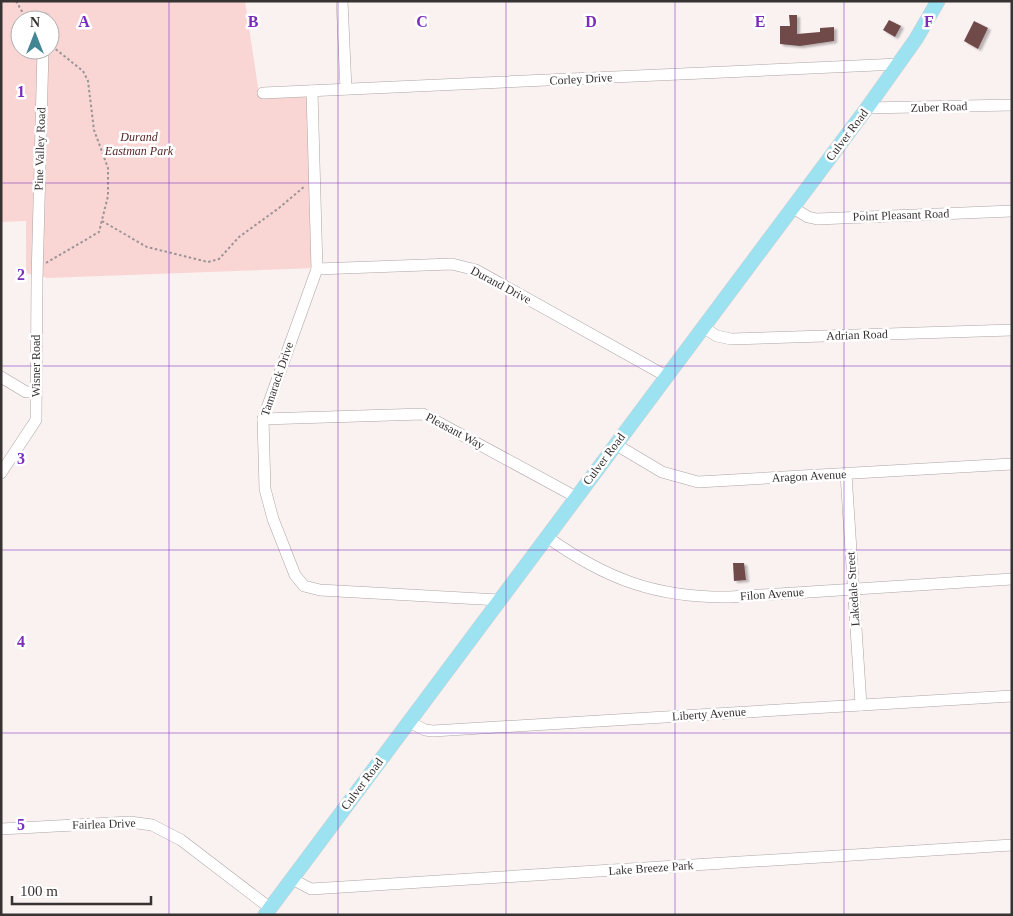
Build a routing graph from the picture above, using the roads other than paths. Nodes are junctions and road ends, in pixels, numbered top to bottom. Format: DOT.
graph roads {
  1 [pos="342,1"];
  2 [pos="938,1"];
  3 [pos="43,60"];
  4 [pos="898,64"];
  5 [pos="346,89"];
  6 [pos="312,91"];
  7 [pos="263,93"];
  8 [pos="1012,105"];
  9 [pos="867,108"];
  10 [pos="793,208"];
  11 [pos="1012,211"];
  12 [pos="37,248"];
  13 [pos="317,268"];
  14 [pos="704,328"];
  15 [pos="1012,330"];
  16 [pos="666,376"];
  17 [pos="1,377"];
  18 [pos="36,392"];
  19 [pos="263,418"];
  20 [pos="615,444"];
  21 [pos="1012,464"];
  22 [pos="1,473"];
  23 [pos="846,474"];
  24 [pos="576,497"];
  25 [pos="546,537"];
  26 [pos="1012,580"];
  27 [pos="854,589"];
  28 [pos="500,600"];
  29 [pos="1012,696"];
  30 [pos="861,704"];
  31 [pos="409,722"];
  32 [pos="1,829"];
  33 [pos="1012,845"];
  34 [pos="292,879"];
  35 [pos="268,911"];
  1 -- 5 [label="street"];
  2 -- 4 [label="main road, Culver Road"];
  3 -- 12 [label="street, Pine Valley Road"];
  4 -- 5 [label="street, Corley Drive"];
  4 -- 9 [label="main road, Culver Road"];
  5 -- 6 [label="street, Corley Drive"];
  6 -- 7 [label="street, Corley Drive"];
  6 -- 13 [label="street, Tamarack Drive"];
  8 -- 9 [label="street, Zuber Road"];
  9 -- 10 [label="main road, Culver Road"];
  10 -- 11 [label="street, Point Pleasant Road"];
  10 -- 14 [label="main road, Culver Road"];
  12 -- 18 [label="street, Wisner Road"];
  13 -- 16 [label="street, Durand Drive"];
  13 -- 19 [label="street, Tamarack Drive"];
  14 -- 15 [label="street, Adrian Road"];
  14 -- 16 [label="main road, Culver Road"];
  16 -- 20 [label="main road, Culver Road"];
  17 -- 18 [label="street"];
  18 -- 22 [label="street, Wisner Road"];
  19 -- 24 [label="street, Pleasant Way"];
  19 -- 28 [label="street, Tamarack Drive"];
  20 -- 23 [label="street, Aragon Avenue"];
  20 -- 24 [label="main road, Culver Road"];
  21 -- 23 [label="street, Aragon Avenue"];
  23 -- 27 [label="street, Lakedale Street"];
  24 -- 25 [label="main road, Culver Road"];
  25 -- 27 [label="street, Filon Avenue"];
  25 -- 28 [label="main road, Culver Road"];
  26 -- 27 [label="street, Filon Avenue"];
  27 -- 30 [label="street, Lakedale Street"];
  28 -- 31 [label="main road, Culver Road"];
  29 -- 30 [label="street, Liberty Avenue"];
  30 -- 31 [label="street, Liberty Avenue"];
  31 -- 34 [label="main road, Culver Road"];
  32 -- 35 [label="street, Fairlea Drive"];
  33 -- 34 [label="street, Lake Breeze Park"];
  34 -- 35 [label="main road, Culver Road"];
}
